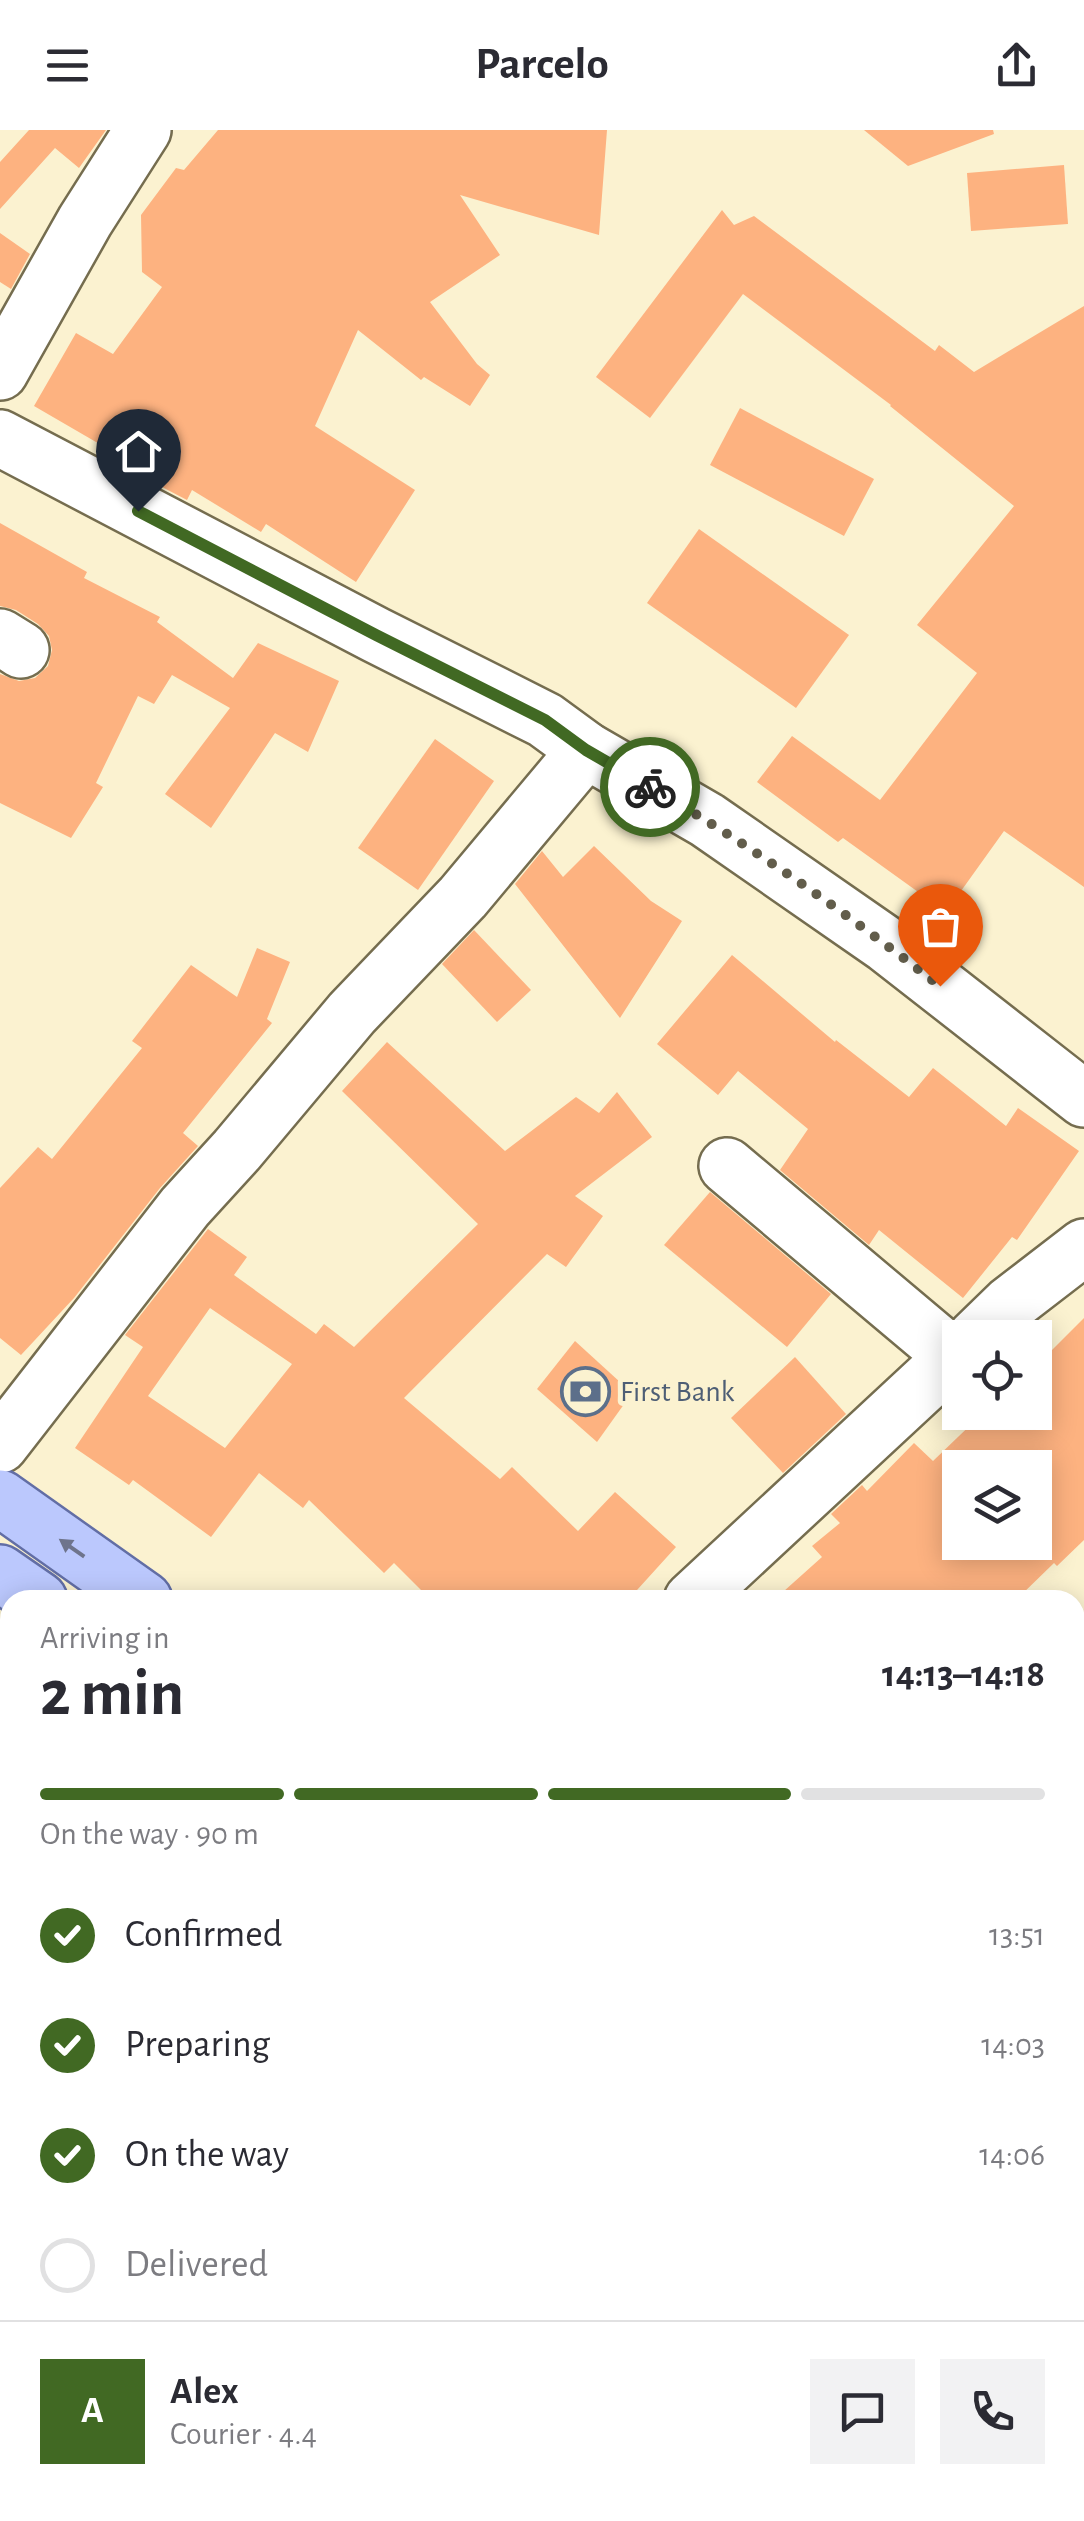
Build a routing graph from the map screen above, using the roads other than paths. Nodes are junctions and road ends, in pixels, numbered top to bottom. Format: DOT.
graph roads {
  1 [pos="143,130"];
  2 [pos="0,372"];
  3 [pos="0,438"];
  4 [pos="586,750"];
  5 [pos="1084,1099"];
  6 [pos="727,1166"];
  7 [pos="1084,1246"];
  8 [pos="993,1320"];
  9 [pos="942,1332"];
  10 [pos="942,1368"];
  11 [pos="0,1445"];
  12 [pos="0,1498"];
  13 [pos="0,1574"];
  14 [pos="24,1590"];
  15 [pos="130,1590"];
  16 [pos="703,1590"];
  1 -- 2 [label="street"];
  3 -- 4 [label="street"];
  4 -- 5 [label="street"];
  4 -- 11 [label="street"];
  6 -- 9 [label="street"];
  7 -- 8 [label="street"];
  10 -- 16 [label="street"];
  15 -- 12 [label="main road, one-way"];
  13 -- 14 [label="main road"];
}
